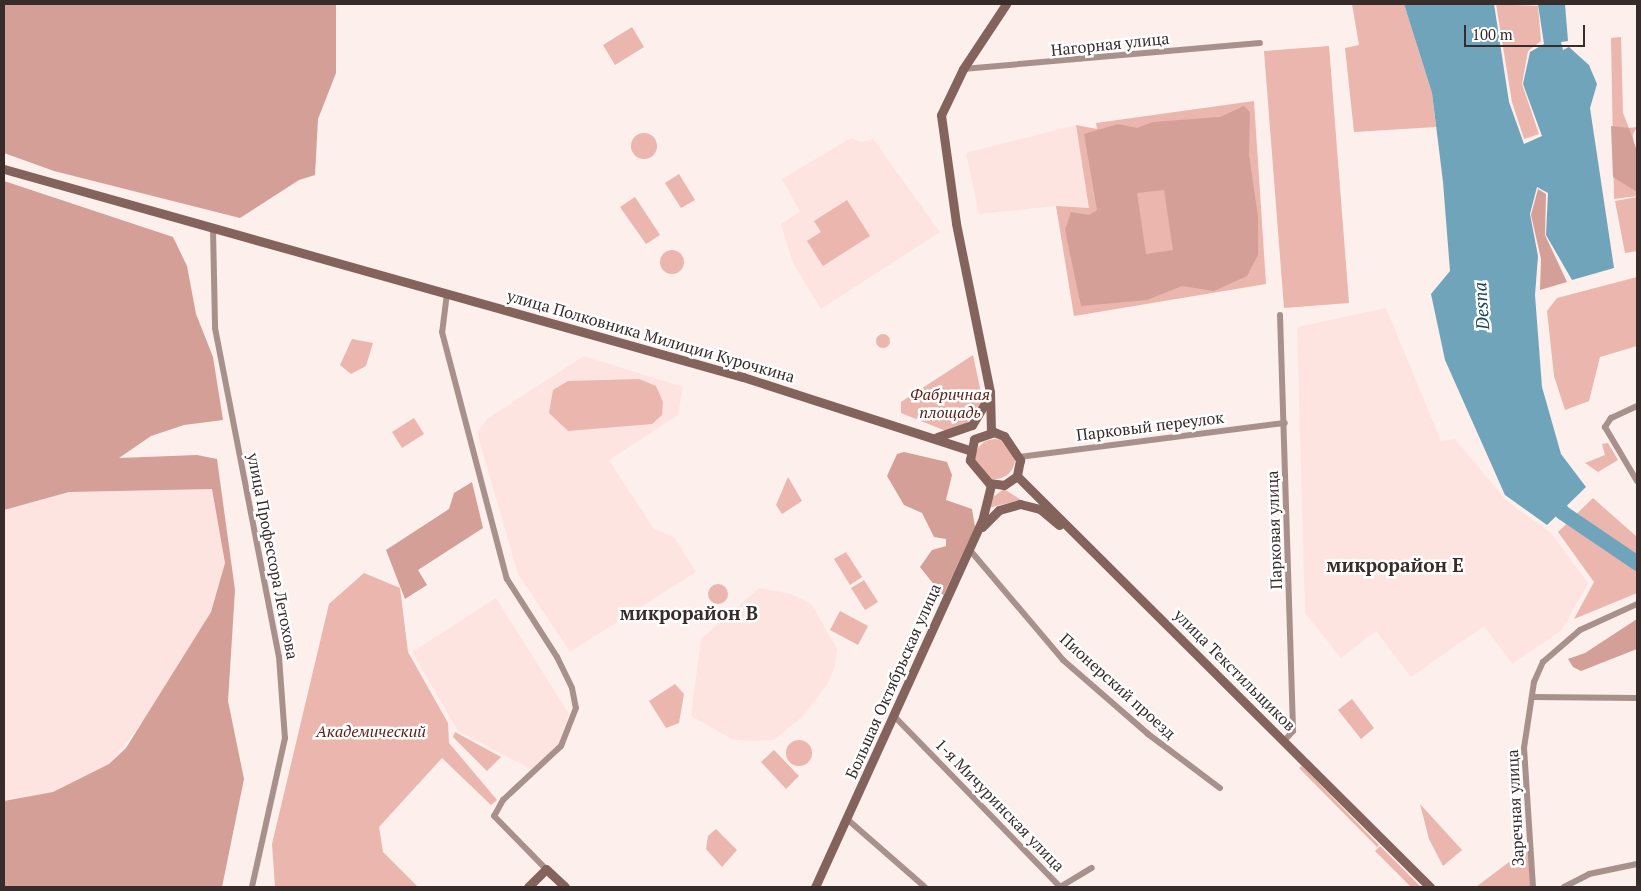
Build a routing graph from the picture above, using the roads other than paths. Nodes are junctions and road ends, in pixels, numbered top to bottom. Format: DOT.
graph roads {
  1 [pos="1006,4"];
  2 [pos="1260,43"];
  3 [pos="963,69"];
  4 [pos="4,169"];
  5 [pos="213,229"];
  6 [pos="447,293"];
  7 [pos="1280,315"];
  8 [pos="990,392"];
  9 [pos="1637,406"];
  10 [pos="1285,423"];
  11 [pos="991,432"];
  12 [pos="935,437"];
  13 [pos="969,450"];
  14 [pos="1019,457"];
  15 [pos="1017,476"];
  16 [pos="1637,481"];
  17 [pos="991,484"];
  18 [pos="977,532"];
  19 [pos="1074,532"];
  20 [pos="969,549"];
  21 [pos="1637,604"];
  22 [pos="1532,697"];
  23 [pos="1637,698"];
  24 [pos="893,714"];
  25 [pos="1285,740"];
  26 [pos="1220,788"];
  27 [pos="847,819"];
  28 [pos="1637,864"];
  29 [pos="1092,868"];
  30 [pos="546,869"];
  31 [pos="252,887"];
  32 [pos="528,887"];
  33 [pos="565,887"];
  34 [pos="814,887"];
  35 [pos="925,887"];
  36 [pos="1430,887"];
  37 [pos="1533,887"];
  38 [pos="1564,887"];
  1 -- 3 [label="main road"];
  2 -- 3 [label="street, Нагорная улица"];
  3 -- 8 [label="main road"];
  4 -- 5 [label="main road, улица Полковника Милиции Курочкина"];
  5 -- 6 [label="main road, улица Полковника Милиции Курочкина"];
  5 -- 31 [label="street, улица Профессора Летохова"];
  6 -- 12 [label="main road, улица Полковника Милиции Курочкина"];
  6 -- 30 [label="street"];
  7 -- 10 [label="street, Парковая улица"];
  8 -- 11 [label="main road"];
  8 -- 12 [label="main road"];
  9 -- 16 [label="street"];
  10 -- 14 [label="street, Парковый переулок"];
  10 -- 25 [label="street, Парковая улица"];
  11 -- 13 [label="main road"];
  11 -- 14 [label="main road"];
  12 -- 13 [label="main road, улица Полковника Милиции Курочкина"];
  13 -- 17 [label="main road"];
  14 -- 15 [label="main road"];
  15 -- 17 [label="main road"];
  15 -- 19 [label="main road, улица Текстильщиков"];
  17 -- 18 [label="main road, Большая Октябрьская улица"];
  18 -- 19 [label="main road"];
  18 -- 20 [label="main road, Большая Октябрьская улица"];
  19 -- 25 [label="main road, улица Текстильщиков"];
  20 -- 24 [label="main road, Большая Октябрьская улица"];
  20 -- 26 [label="street, Пионерский проезд"];
  21 -- 22 [label="street, Заречная улица"];
  22 -- 23 [label="street"];
  22 -- 37 [label="street, Заречная улица"];
  24 -- 27 [label="main road, Большая Октябрьская улица"];
  24 -- 29 [label="street, 1-я Мичуринская улица"];
  25 -- 36 [label="main road, улица Текстильщиков"];
  27 -- 34 [label="main road, Большая Октябрьская улица"];
  27 -- 35 [label="street"];
  28 -- 38 [label="street"];
  30 -- 32 [label="main road"];
  30 -- 33 [label="main road"];
}
